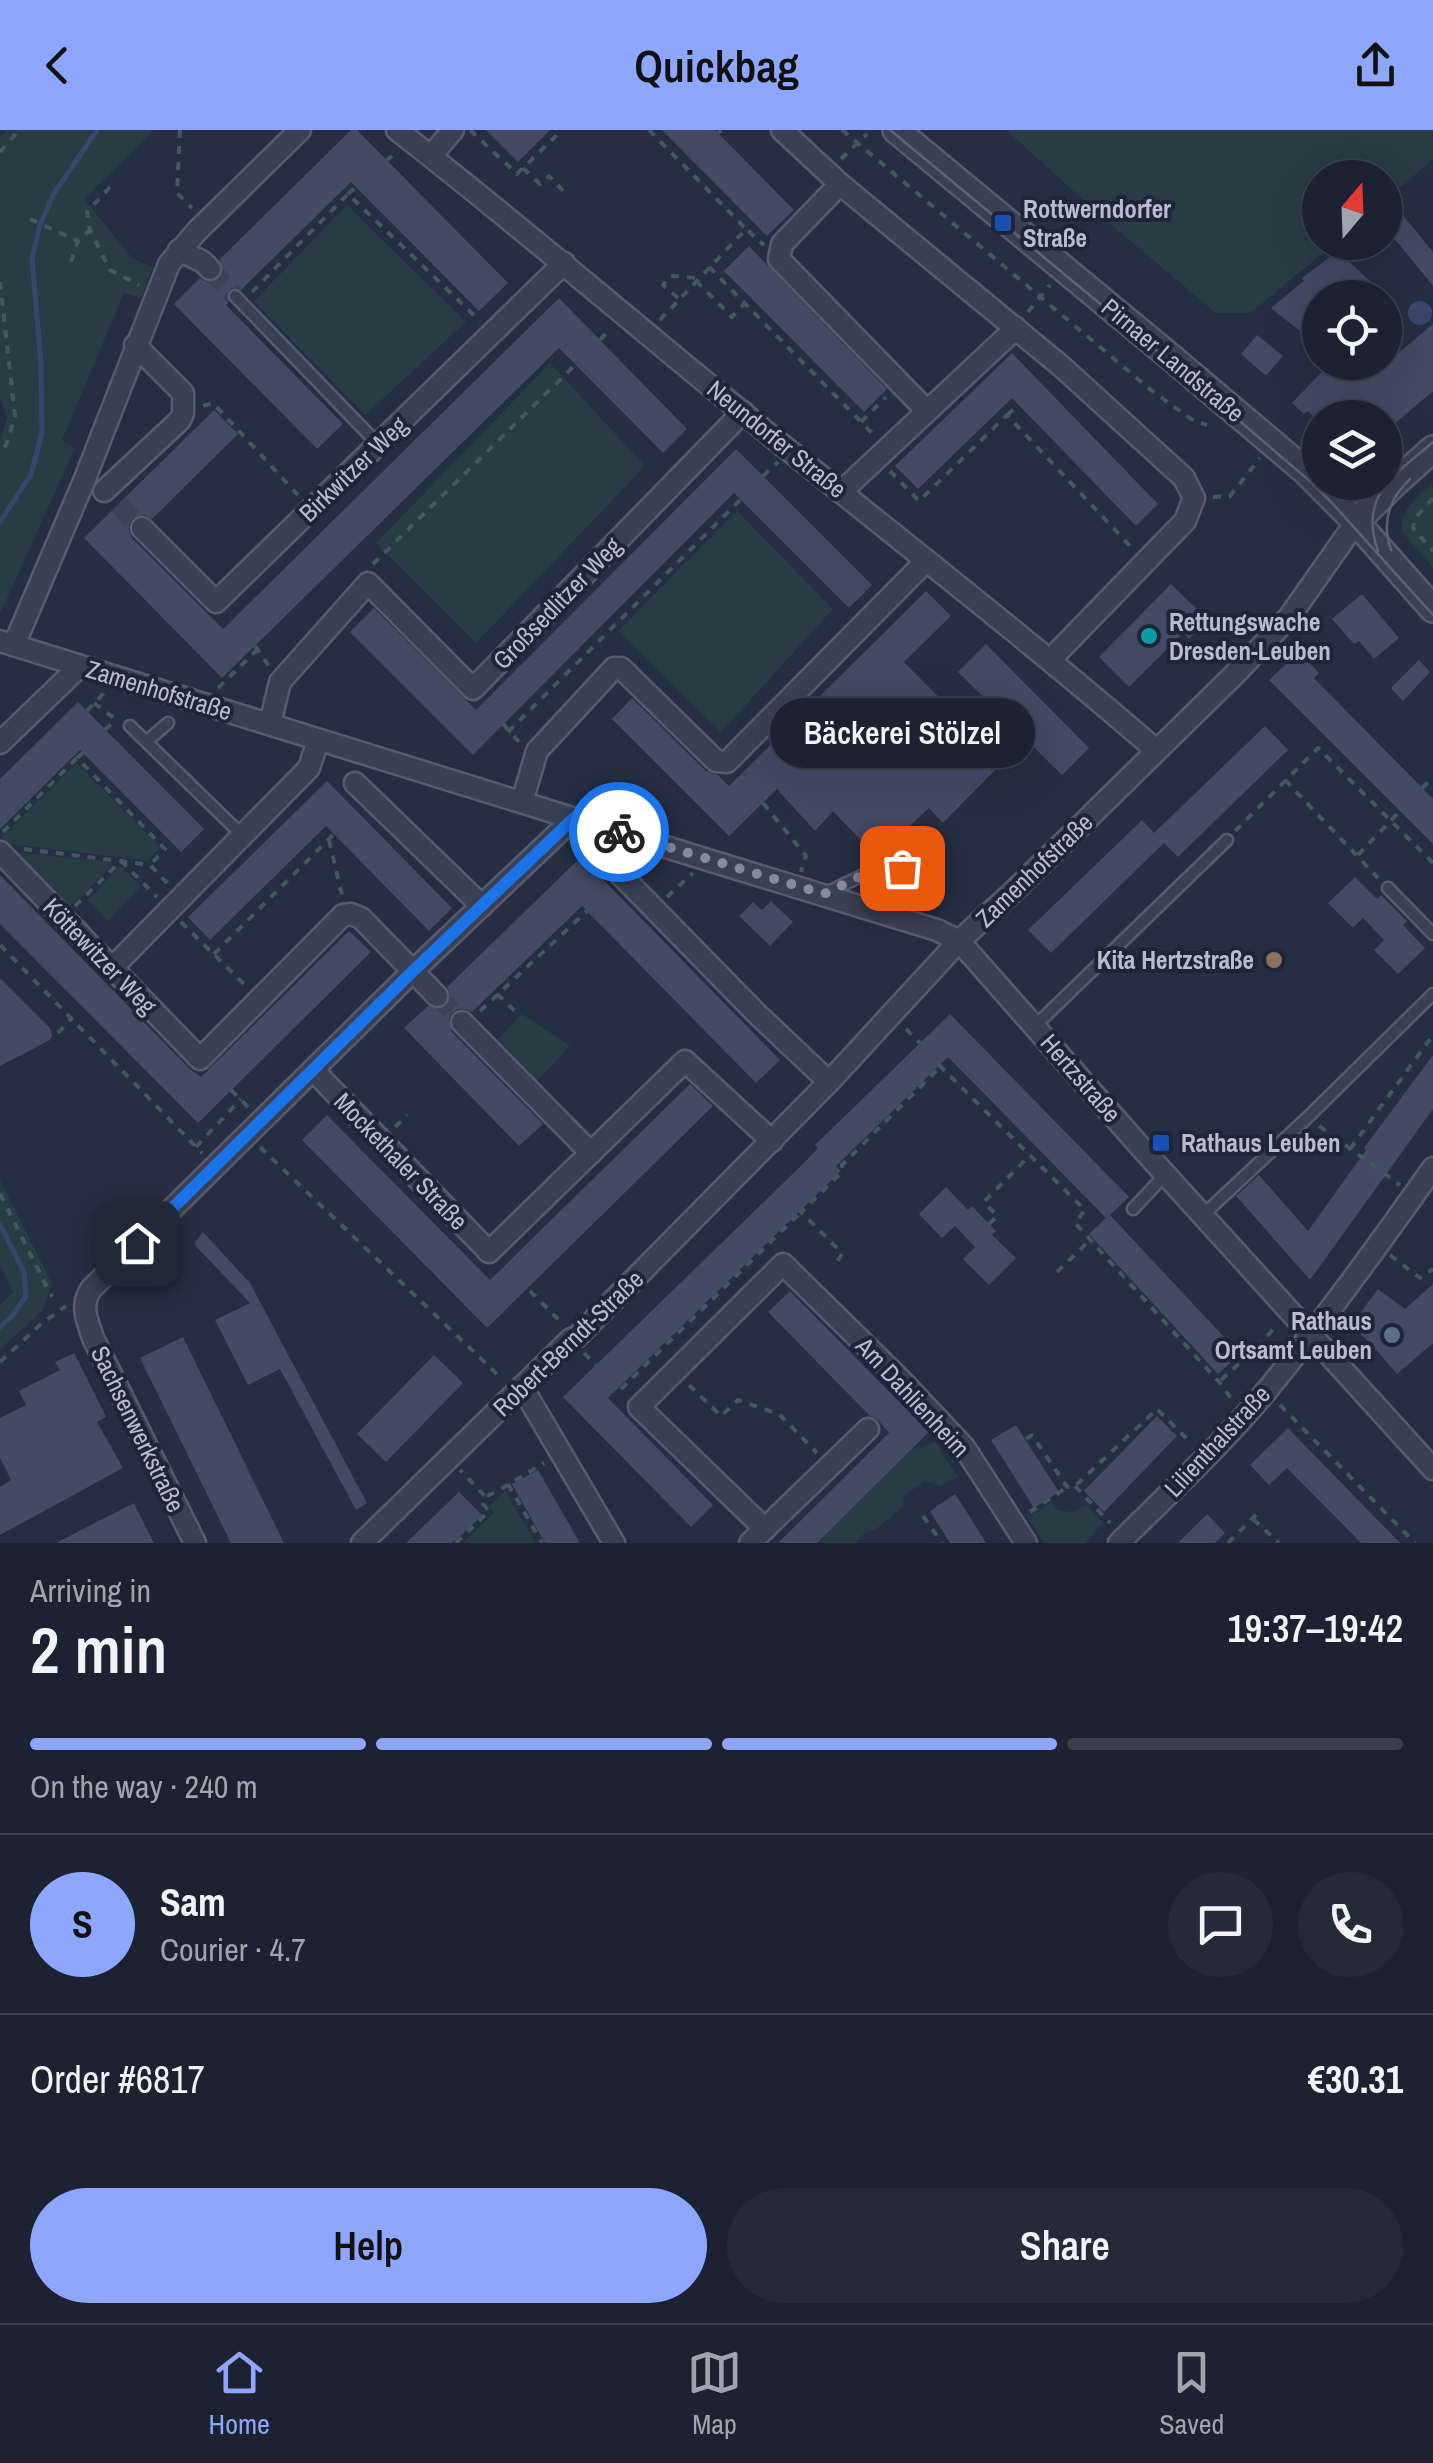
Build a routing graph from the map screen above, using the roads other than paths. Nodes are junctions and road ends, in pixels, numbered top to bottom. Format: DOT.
graph roads {
  1 [pos="300,130"];
  2 [pos="397,130"];
  3 [pos="453,130"];
  4 [pos="782,130"];
  5 [pos="896,130"];
  6 [pos="431,156"];
  7 [pos="834,178"];
  8 [pos="180,250"];
  9 [pos="564,263"];
  10 [pos="210,269"];
  11 [pos="238,299"];
  12 [pos="1016,328"];
  13 [pos="135,346"];
  14 [pos="927,411"];
  15 [pos="743,412"];
  16 [pos="378,444"];
  17 [pos="1433,449"];
  18 [pos="84,481"];
  19 [pos="842,492"];
  20 [pos="1356,522"];
  21 [pos="142,528"];
  22 [pos="926,560"];
  23 [pos="1433,609"];
  24 [pos="7,643"];
  25 [pos="1051,659"];
  26 [pos="80,666"];
  27 [pos="168,723"];
  28 [pos="270,724"];
  29 [pos="130,726"];
  30 [pos="318,740"];
  31 [pos="148,741"];
  32 [pos="0,743"];
  33 [pos="1156,750"];
  34 [pos="355,783"];
  35 [pos="522,802"];
  36 [pos="574,818"];
  37 [pos="243,836"];
  38 [pos="1226,840"];
  39 [pos="0,853"];
  40 [pos="902,868"];
  41 [pos="618,872"];
  42 [pos="1388,888"];
  43 [pos="824,894"];
  44 [pos="482,906"];
  45 [pos="1433,934"];
  46 [pos="959,941"];
  47 [pos="112,968"];
  48 [pos="412,972"];
  49 [pos="1433,994"];
  50 [pos="437,996"];
  51 [pos="464,1023"];
  52 [pos="1035,1026"];
  53 [pos="313,1070"];
  54 [pos="830,1082"];
  55 [pos="772,1140"];
  56 [pos="590,1152"];
  57 [pos="1433,1168"];
  58 [pos="1166,1174"];
  59 [pos="1133,1209"];
  60 [pos="1203,1215"];
  61 [pos="85,1313"];
  62 [pos="1310,1334"];
  63 [pos="519,1390"];
  64 [pos="868,1429"];
  65 [pos="1433,1469"];
  66 [pos="1116,1535"];
  67 [pos="758,1536"];
  68 [pos="195,1543"];
  69 [pos="362,1543"];
  70 [pos="614,1543"];
  71 [pos="1026,1543"];
  1 -- 8 [label="street"];
  2 -- 6 [label="street, Neundorfer Straße"];
  3 -- 6 [label="street"];
  4 -- 7 [label="street"];
  5 -- 20 [label="street, Pirnaer Landstraße"];
  6 -- 9 [label="street, Neundorfer Straße"];
  7 -- 12 [label="street"];
  7 -- 14 [label="street"];
  8 -- 10 [label="street"];
  8 -- 13 [label="street"];
  9 -- 15 [label="street, Neundorfer Straße"];
  9 -- 16 [label="street, Birkwitzer Weg"];
  11 -- 16 [label="lane"];
  12 -- 14 [label="street"];
  12 -- 25 [label="street"];
  13 -- 18 [label="street"];
  13 -- 18 [label="street"];
  14 -- 19 [label="street"];
  15 -- 19 [label="street, Neundorfer Straße"];
  15 -- 28 [label="street, Großsedlitzer Weg"];
  16 -- 21 [label="street, Birkwitzer Weg"];
  17 -- 20 [label="street"];
  18 -- 24 [label="street"];
  19 -- 22 [label="street, Neundorfer Straße"];
  20 -- 23 [label="street, Pirnaer Landstraße"];
  20 -- 33 [label="street, Zamenhofstraße"];
  22 -- 25 [label="street, Neundorfer Straße"];
  22 -- 35 [label="street"];
  24 -- 26 [label="street, Zamenhofstraße"];
  25 -- 33 [label="street, Neundorfer Straße"];
  26 -- 28 [label="street, Zamenhofstraße"];
  26 -- 32 [label="street"];
  27 -- 31 [label="lane"];
  28 -- 30 [label="street, Zamenhofstraße"];
  29 -- 31 [label="lane"];
  30 -- 35 [label="street, Zamenhofstraße"];
  30 -- 37 [label="street"];
  31 -- 37 [label="lane"];
  33 -- 46 [label="street, Zamenhofstraße"];
  34 -- 44 [label="street"];
  35 -- 36 [label="street, Zamenhofstraße"];
  36 -- 43 [label="street, Zamenhofstraße"];
  36 -- 44 [label="street, Mockethaler Straße"];
  37 -- 47 [label="street"];
  38 -- 52 [label="lane"];
  39 -- 47 [label="street, Köttewitzer Weg"];
  40 -- 43 [label="lane"];
  41 -- 54 [label="street"];
  42 -- 45 [label="lane"];
  43 -- 46 [label="street, Zamenhofstraße"];
  44 -- 48 [label="street, Mockethaler Straße"];
  46 -- 52 [label="street, Hertzstraße"];
  46 -- 54 [label="street, Robert-Berndt-Straße"];
  47 -- 48 [label="street, Köttewitzer Weg"];
  48 -- 50 [label="street"];
  48 -- 53 [label="street, Mockethaler Straße"];
  49 -- 60 [label="lane"];
  51 -- 56 [label="street"];
  52 -- 58 [label="street, Hertzstraße"];
  53 -- 56 [label="street, Mockethaler Straße"];
  53 -- 61 [label="street, Mockethaler Straße"];
  54 -- 55 [label="street, Robert-Berndt-Straße"];
  55 -- 56 [label="street"];
  55 -- 63 [label="street, Robert-Berndt-Straße"];
  57 -- 62 [label="street, Lilienthalstraße"];
  58 -- 59 [label="lane"];
  58 -- 60 [label="street, Hertzstraße"];
  60 -- 62 [label="street, Hertzstraße"];
  61 -- 68 [label="street, Sachsenwerkstraße"];
  62 -- 65 [label="street, Hertzstraße"];
  62 -- 66 [label="street, Lilienthalstraße"];
  63 -- 69 [label="street, Robert-Berndt-Straße"];
  63 -- 70 [label="street"];
  64 -- 67 [label="street"];
  67 -- 71 [label="street, Am Dahlienheim"];
}
